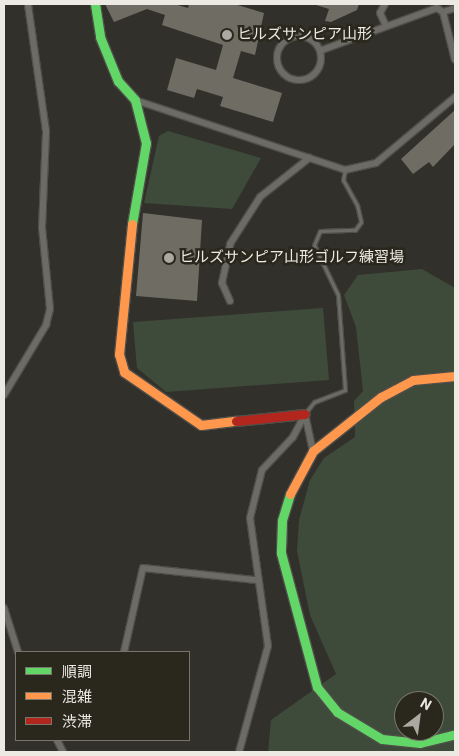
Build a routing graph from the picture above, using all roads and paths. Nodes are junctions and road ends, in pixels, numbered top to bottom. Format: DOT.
graph roads {
  1 [pos="28,4"];
  2 [pos="94,4"];
  3 [pos="385,4"];
  4 [pos="455,8"];
  5 [pos="443,12"];
  6 [pos="386,26"];
  7 [pos="322,50"];
  8 [pos="455,60"];
  9 [pos="455,97"];
  10 [pos="135,100"];
  11 [pos="309,158"];
  12 [pos="345,170"];
  13 [pos="230,301"];
  14 [pos="455,376"];
  15 [pos="4,395"];
  16 [pos="305,414"];
  17 [pos="313,451"];
  18 [pos="256,580"];
  19 [pos="4,608"];
  20 [pos="18,651"];
  21 [pos="124,651"];
  22 [pos="455,734"];
  23 [pos="240,752"];
  1 -- 15 [label="street"];
  2 -- 10 [label="street"];
  3 -- 6 [label="street"];
  4 -- 5 [label="street"];
  5 -- 6 [label="street"];
  5 -- 8 [label="street"];
  6 -- 7 [label="street"];
  7 -- 7 [label="street"];
  9 -- 12 [label="street"];
  10 -- 11 [label="street"];
  10 -- 16 [label="street"];
  11 -- 12 [label="street"];
  11 -- 13 [label="street"];
  12 -- 16 [label="lane"];
  14 -- 17 [label="street"];
  16 -- 17 [label="street"];
  16 -- 18 [label="street"];
  17 -- 22 [label="street"];
  18 -- 21 [label="street"];
  18 -- 23 [label="street"];
  19 -- 20 [label="street"];
}
